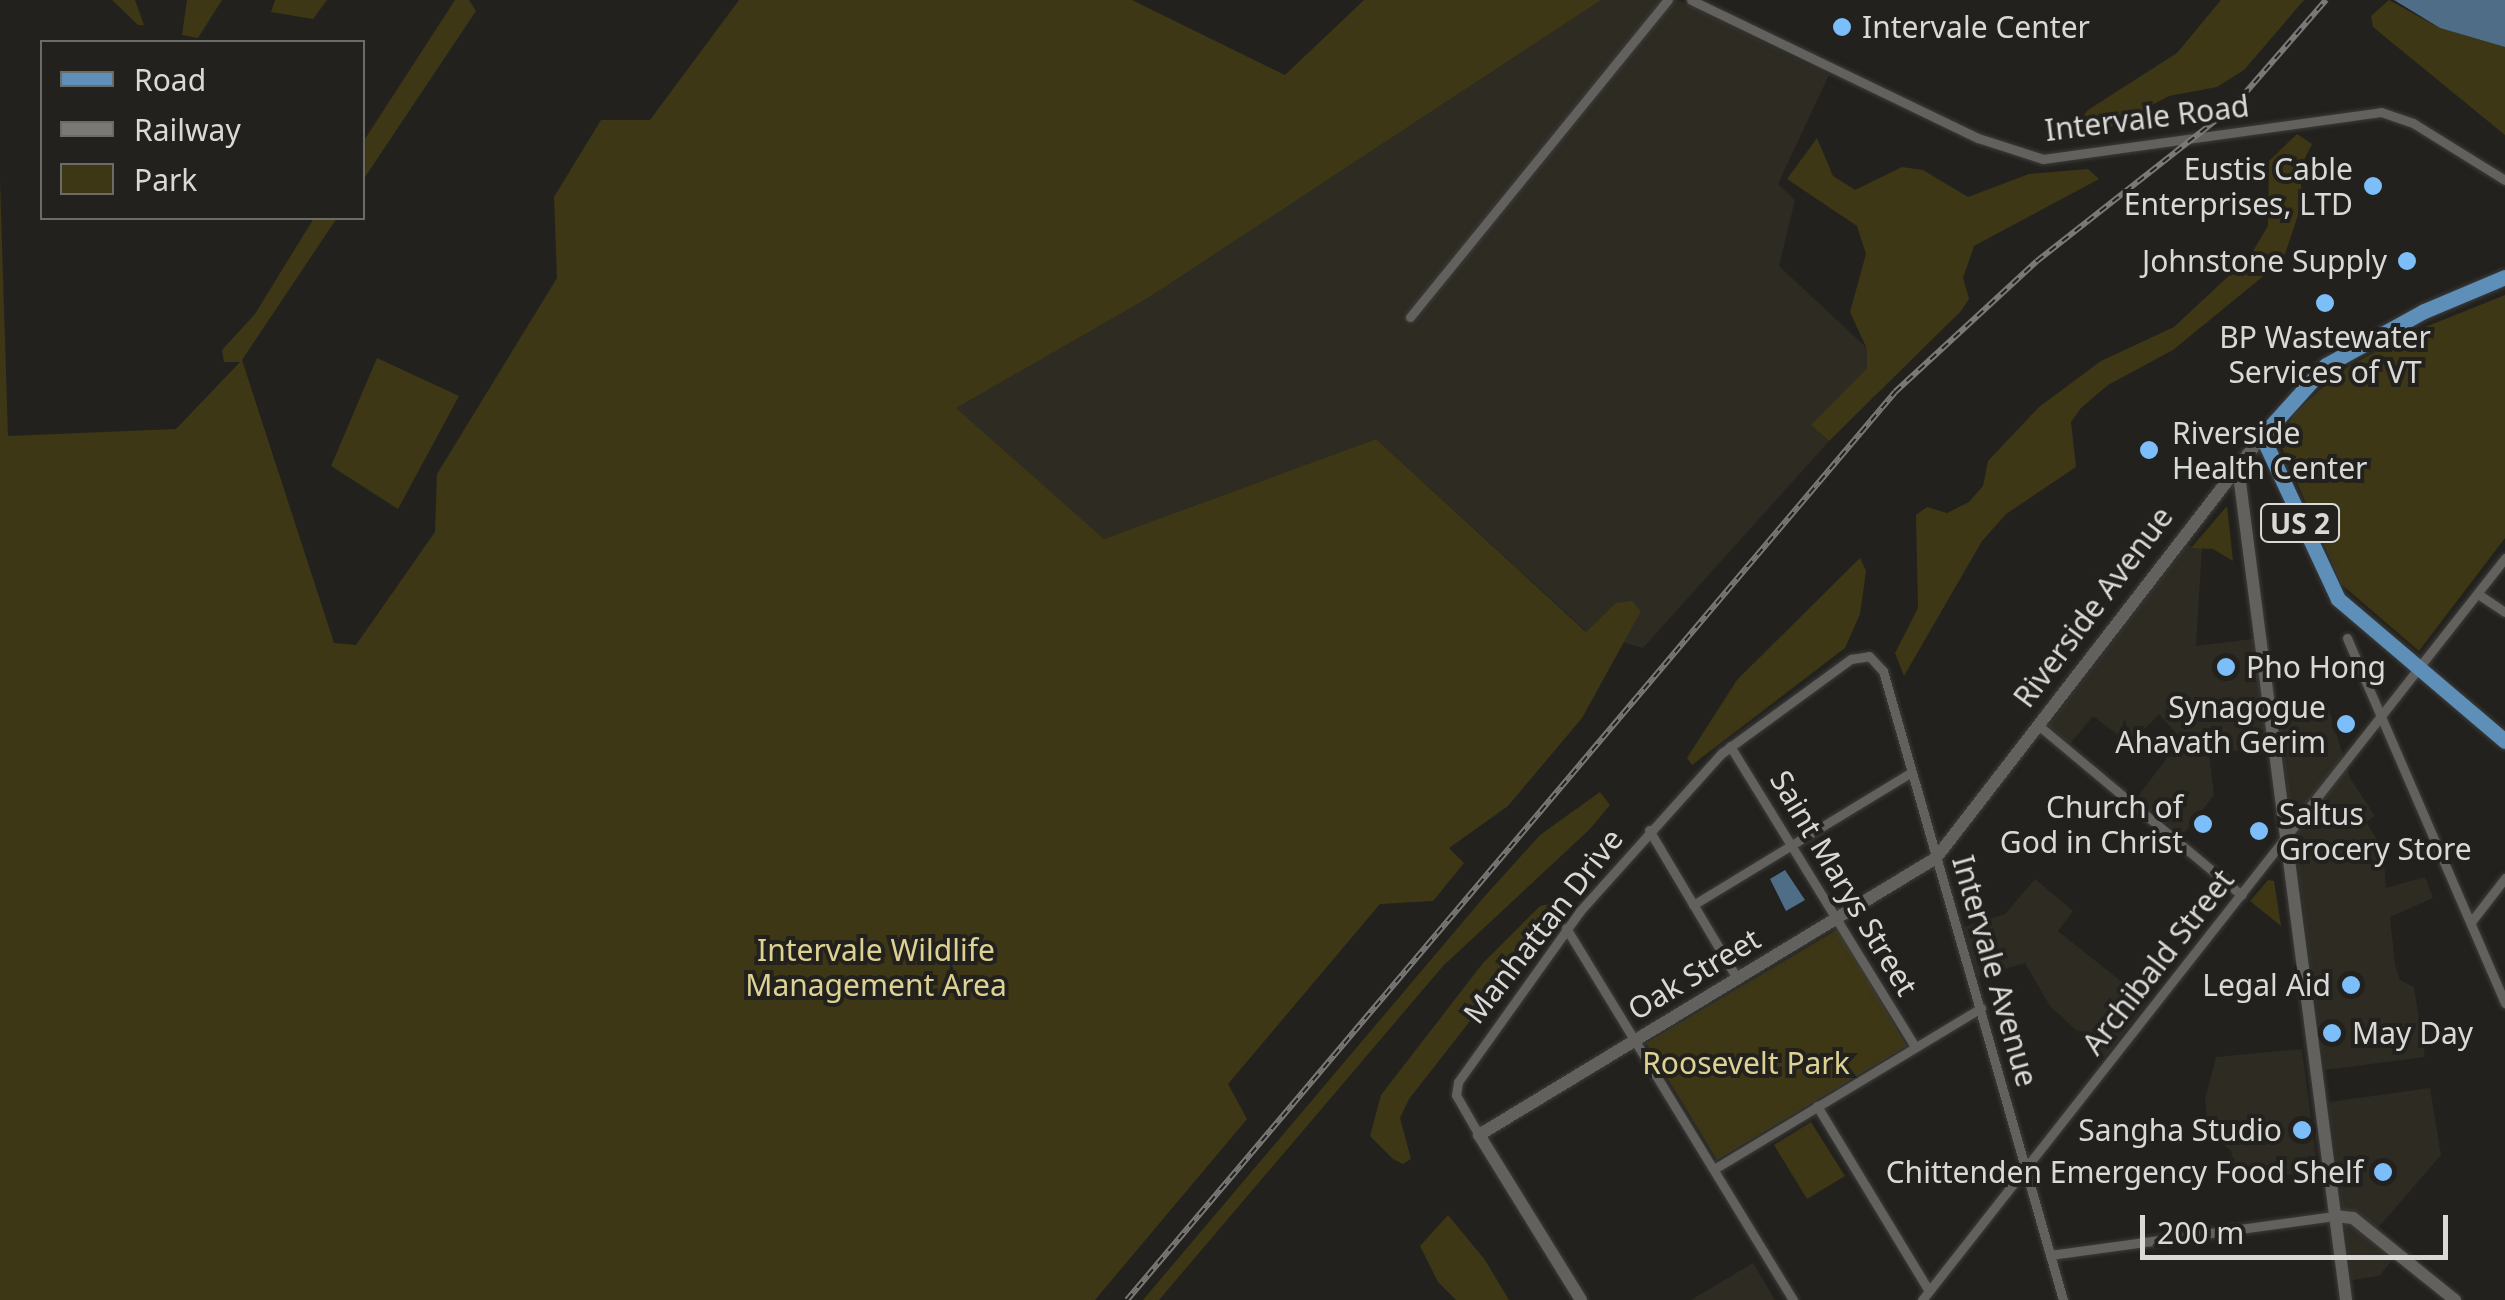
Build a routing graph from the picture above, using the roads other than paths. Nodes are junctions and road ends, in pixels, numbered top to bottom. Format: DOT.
graph roads {
  1 [pos="1668,0"];
  2 [pos="1691,0"];
  3 [pos="2505,180"];
  4 [pos="2505,276"];
  5 [pos="1410,316"];
  6 [pos="2262,436"];
  7 [pos="2238,467"];
  8 [pos="2505,558"];
  9 [pos="2478,594"];
  10 [pos="2505,612"];
  11 [pos="2347,638"];
  12 [pos="1873,658"];
  13 [pos="2420,669"];
  14 [pos="2382,718"];
  15 [pos="2038,725"];
  16 [pos="2505,742"];
  17 [pos="1730,746"];
  18 [pos="1912,772"];
  19 [pos="1648,830"];
  20 [pos="2285,840"];
  21 [pos="1792,845"];
  22 [pos="1936,858"];
  23 [pos="2505,878"];
  24 [pos="2241,894"];
  25 [pos="1693,905"];
  26 [pos="1836,918"];
  27 [pos="2470,922"];
  28 [pos="1566,928"];
  29 [pos="1736,978"];
  30 [pos="2505,1003"];
  31 [pos="1980,1008"];
  32 [pos="1635,1040"];
  33 [pos="1915,1047"];
  34 [pos="1818,1106"];
  35 [pos="1479,1135"];
  36 [pos="1714,1170"];
  37 [pos="2025,1170"];
  38 [pos="2334,1216"];
  39 [pos="2050,1255"];
  40 [pos="1929,1291"];
  41 [pos="1581,1300"];
  42 [pos="1793,1300"];
  43 [pos="1922,1300"];
  44 [pos="2064,1300"];
  45 [pos="2346,1300"];
  46 [pos="2455,1300"];
  1 -- 5 [label="street"];
  2 -- 3 [label="street, Intervale Road"];
  4 -- 6 [label="main road, Riverside Avenue"];
  6 -- 7 [label="street, Riverside Avenue"];
  6 -- 13 [label="main road, US 2"];
  7 -- 15 [label="street, Riverside Avenue"];
  7 -- 20 [label="street"];
  8 -- 9 [label="street, Archibald Street"];
  9 -- 10 [label="street"];
  9 -- 13 [label="street, Archibald Street"];
  11 -- 14 [label="street"];
  12 -- 17 [label="street, Manhattan Drive"];
  12 -- 18 [label="street, Intervale Avenue"];
  13 -- 14 [label="street, Archibald Street"];
  13 -- 16 [label="main road, US 2"];
  14 -- 20 [label="street, Archibald Street"];
  14 -- 27 [label="street"];
  15 -- 22 [label="street, Riverside Avenue"];
  15 -- 24 [label="street"];
  17 -- 19 [label="street, Manhattan Drive"];
  17 -- 21 [label="street, Saint Marys Street"];
  18 -- 21 [label="street"];
  18 -- 22 [label="street, Intervale Avenue"];
  19 -- 25 [label="street"];
  19 -- 28 [label="street, Manhattan Drive"];
  20 -- 24 [label="street, Archibald Street"];
  20 -- 38 [label="street"];
  21 -- 25 [label="street"];
  21 -- 26 [label="street, Saint Marys Street"];
  22 -- 26 [label="street, Oak Street"];
  22 -- 31 [label="street, Intervale Avenue"];
  23 -- 27 [label="street"];
  24 -- 37 [label="street, Archibald Street"];
  25 -- 29 [label="street"];
  26 -- 29 [label="street, Oak Street"];
  26 -- 33 [label="street, Saint Marys Street"];
  27 -- 30 [label="street"];
  28 -- 32 [label="street"];
  28 -- 35 [label="street, Manhattan Drive"];
  29 -- 32 [label="street, Oak Street"];
  31 -- 33 [label="street"];
  31 -- 37 [label="street, Intervale Avenue"];
  32 -- 35 [label="street, Oak Street"];
  32 -- 36 [label="street"];
  33 -- 34 [label="street"];
  34 -- 36 [label="street"];
  34 -- 40 [label="street"];
  35 -- 41 [label="street, Manhattan Drive"];
  36 -- 42 [label="street"];
  37 -- 39 [label="street, Intervale Avenue"];
  37 -- 40 [label="street, Archibald Street"];
  38 -- 39 [label="street"];
  38 -- 45 [label="street"];
  38 -- 46 [label="street"];
  39 -- 44 [label="street, Intervale Avenue"];
  40 -- 43 [label="street, Archibald Street"];
}
